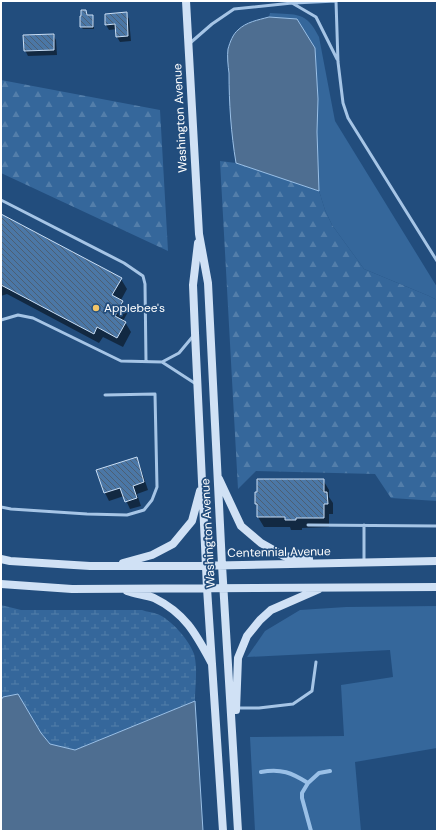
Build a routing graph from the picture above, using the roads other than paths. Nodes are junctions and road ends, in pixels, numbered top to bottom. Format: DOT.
graph roads {
  1 [pos="186,1"];
  2 [pos="336,1"];
  3 [pos="292,3"];
  4 [pos="188,45"];
  5 [pos="338,62"];
  6 [pos="1,200"];
  7 [pos="199,234"];
  8 [pos="437,262"];
  9 [pos="1,320"];
  10 [pos="195,333"];
  11 [pos="146,361"];
  12 [pos="162,362"];
  13 [pos="198,386"];
  14 [pos="105,395"];
  15 [pos="217,474"];
  16 [pos="202,485"];
  17 [pos="1,507"];
  18 [pos="308,525"];
  19 [pos="364,526"];
  20 [pos="437,526"];
  21 [pos="1,559"];
  22 [pos="437,562"];
  23 [pos="338,563"];
  24 [pos="364,563"];
  25 [pos="222,565"];
  26 [pos="111,566"];
  27 [pos="206,566"];
  28 [pos="1,584"];
  29 [pos="323,587"];
  30 [pos="437,587"];
  31 [pos="114,588"];
  32 [pos="207,588"];
  33 [pos="223,588"];
  34 [pos="316,662"];
  35 [pos="212,664"];
  36 [pos="236,708"];
  37 [pos="234,745"];
  38 [pos="223,831"];
  39 [pos="238,831"];
  1 -- 4 [label="main road, Washington Avenue"];
  2 -- 3 [label="lane"];
  2 -- 5 [label="lane"];
  3 -- 4 [label="lane"];
  3 -- 5 [label="lane"];
  4 -- 7 [label="main road, Washington Avenue"];
  5 -- 8 [label="lane"];
  6 -- 11 [label="lane"];
  7 -- 10 [label="main road, Washington Avenue"];
  7 -- 15 [label="main road, Washington Avenue"];
  9 -- 11 [label="lane"];
  10 -- 12 [label="lane"];
  10 -- 13 [label="main road, Washington Avenue"];
  11 -- 12 [label="lane"];
  12 -- 13 [label="lane"];
  13 -- 16 [label="main road, Washington Avenue"];
  14 -- 17 [label="lane"];
  15 -- 23 [label="main road"];
  15 -- 25 [label="main road, Washington Avenue"];
  16 -- 26 [label="main road"];
  16 -- 27 [label="main road, Washington Avenue"];
  18 -- 19 [label="lane"];
  19 -- 20 [label="lane"];
  19 -- 24 [label="lane"];
  21 -- 26 [label="main road, Centennial Avenue"];
  22 -- 24 [label="main road, Centennial Avenue"];
  23 -- 24 [label="main road, Centennial Avenue"];
  23 -- 25 [label="main road, Centennial Avenue"];
  25 -- 27 [label="main road, Centennial Avenue"];
  25 -- 33 [label="main road, Washington Avenue"];
  26 -- 27 [label="main road, Centennial Avenue"];
  27 -- 32 [label="main road, Washington Avenue"];
  28 -- 31 [label="main road"];
  29 -- 30 [label="main road"];
  29 -- 33 [label="main road"];
  29 -- 36 [label="main road"];
  31 -- 32 [label="main road"];
  31 -- 35 [label="main road"];
  32 -- 33 [label="main road"];
  32 -- 35 [label="main road, Washington Avenue"];
  33 -- 37 [label="main road, Washington Avenue"];
  34 -- 36 [label="lane"];
  35 -- 38 [label="main road, Washington Avenue"];
  36 -- 37 [label="main road"];
  37 -- 39 [label="main road, Washington Avenue"];
}
